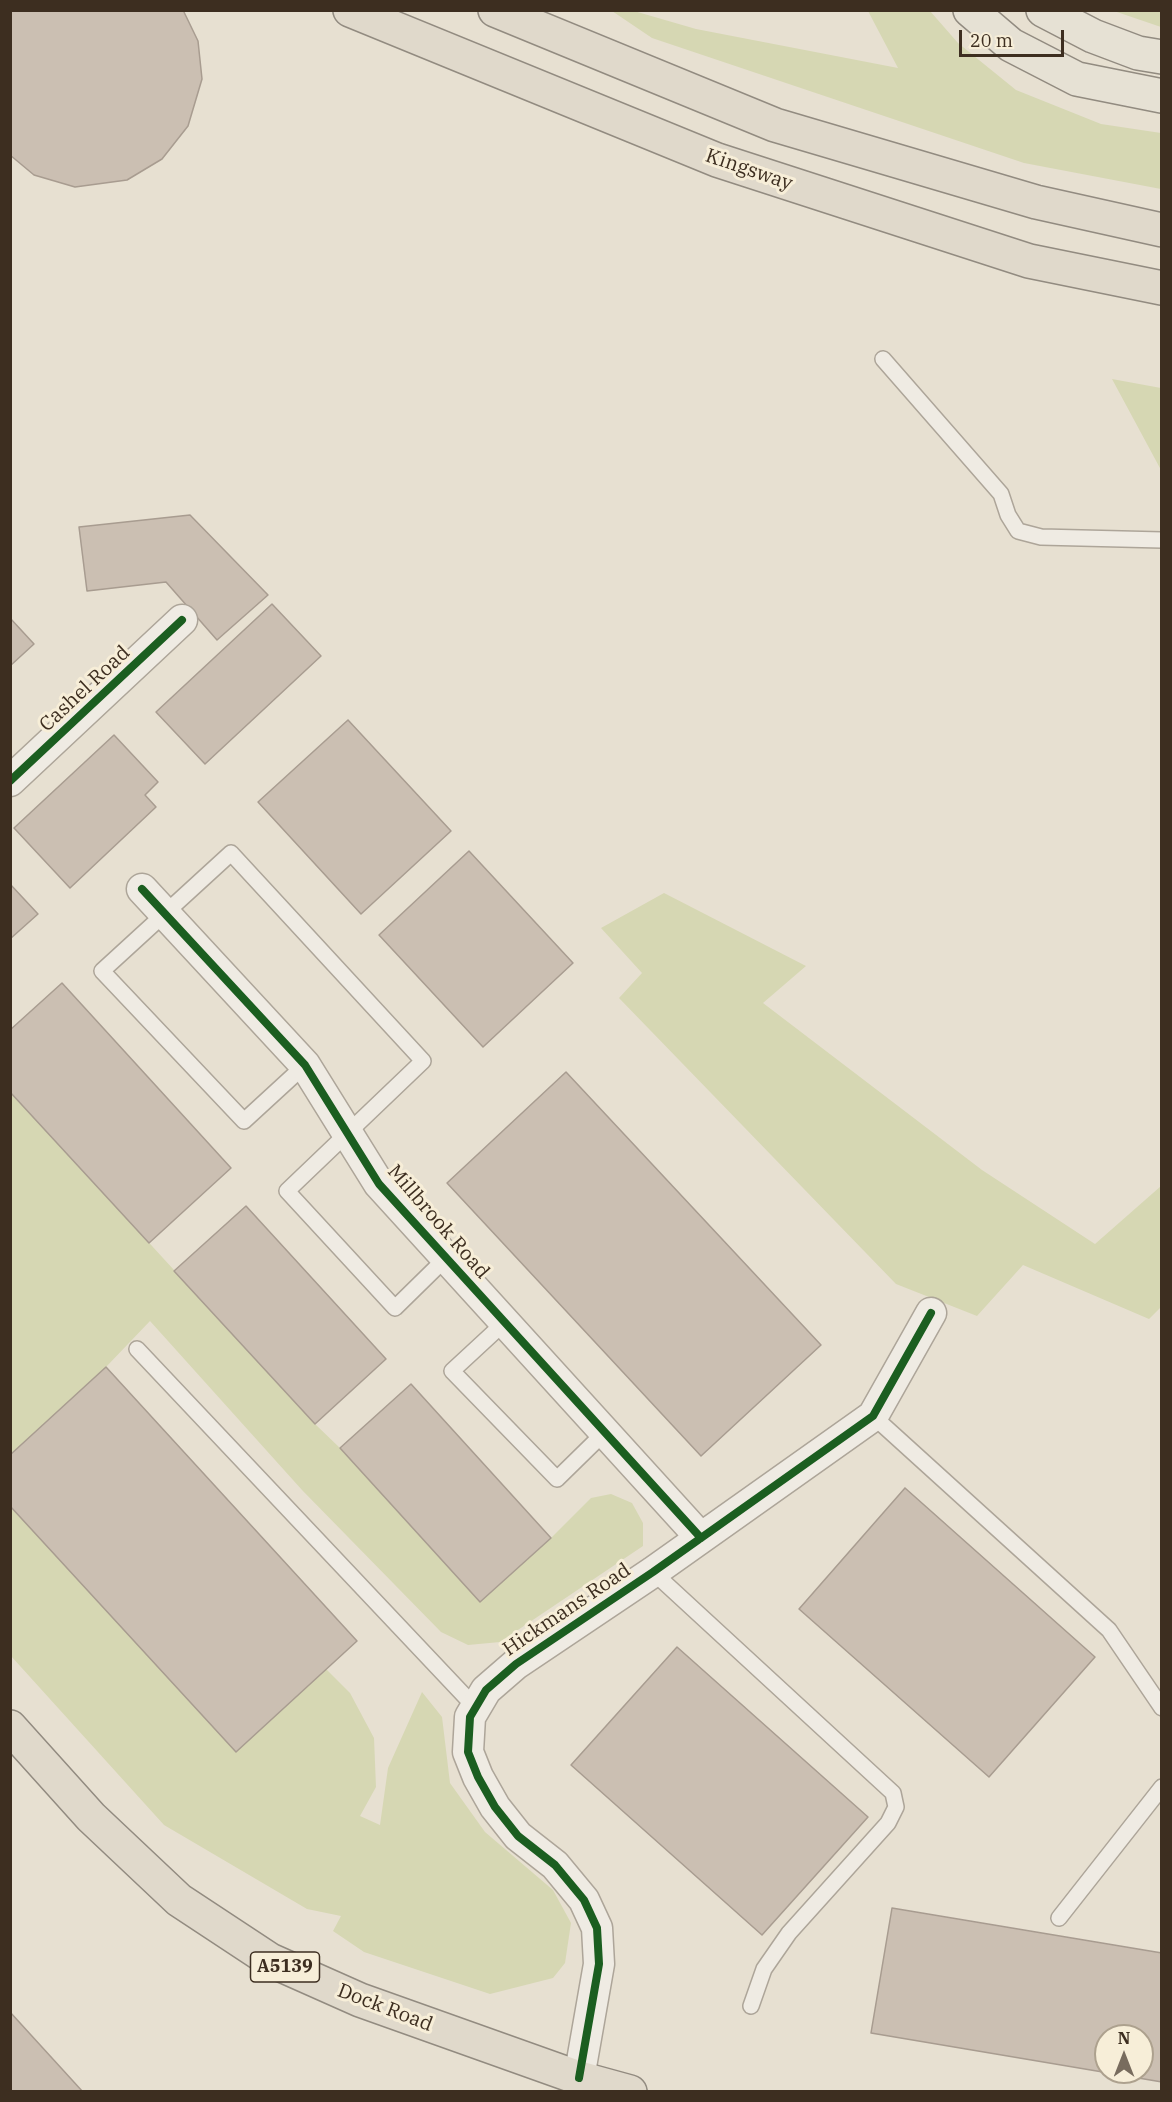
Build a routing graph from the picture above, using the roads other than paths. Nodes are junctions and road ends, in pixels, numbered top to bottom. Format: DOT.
graph roads {
  1 [pos="350,10"];
  2 [pos="495,10"];
  3 [pos="970,10"];
  4 [pos="1043,10"];
  5 [pos="1161,57"];
  6 [pos="1161,96"];
  7 [pos="1161,230"];
  8 [pos="1161,288"];
  9 [pos="883,359"];
  10 [pos="1161,540"];
  11 [pos="182,620"];
  12 [pos="10,782"];
  13 [pos="142,889"];
  14 [pos="165,914"];
  15 [pos="305,1065"];
  16 [pos="347,1133"];
  17 [pos="446,1258"];
  18 [pos="931,1313"];
  19 [pos="505,1322"];
  20 [pos="137,1350"];
  21 [pos="873,1416"];
  22 [pos="605,1432"];
  23 [pos="701,1538"];
  24 [pos="653,1572"];
  25 [pos="476,1708"];
  26 [pos="1161,1708"];
  27 [pos="10,1727"];
  28 [pos="1161,1787"];
  29 [pos="1059,1918"];
  30 [pos="751,2006"];
  31 [pos="579,2078"];
  32 [pos="630,2091"];
  1 -- 8 [label="highway, Kingsway"];
  2 -- 7 [label="highway"];
  3 -- 6 [label="main road"];
  4 -- 5 [label="main road"];
  9 -- 10 [label="lane"];
  11 -- 12 [label="street, Cashel Road"];
  13 -- 14 [label="street, Millbrook Road"];
  14 -- 15 [label="street, Millbrook Road"];
  14 -- 15 [label="lane"];
  14 -- 16 [label="lane"];
  15 -- 16 [label="street, Millbrook Road"];
  16 -- 17 [label="street, Millbrook Road"];
  16 -- 17 [label="lane"];
  17 -- 19 [label="street, Millbrook Road"];
  18 -- 21 [label="street, Hickmans Road"];
  19 -- 22 [label="street, Millbrook Road"];
  19 -- 22 [label="lane"];
  20 -- 25 [label="lane"];
  21 -- 23 [label="street, Hickmans Road"];
  21 -- 26 [label="lane"];
  22 -- 23 [label="street, Millbrook Road"];
  23 -- 24 [label="street, Hickmans Road"];
  24 -- 25 [label="street, Hickmans Road"];
  24 -- 30 [label="lane"];
  25 -- 31 [label="street, Hickmans Road"];
  27 -- 31 [label="highway, Dock Road / A5139"];
  28 -- 29 [label="lane"];
  31 -- 32 [label="highway, Dock Road / A5139"];
}
